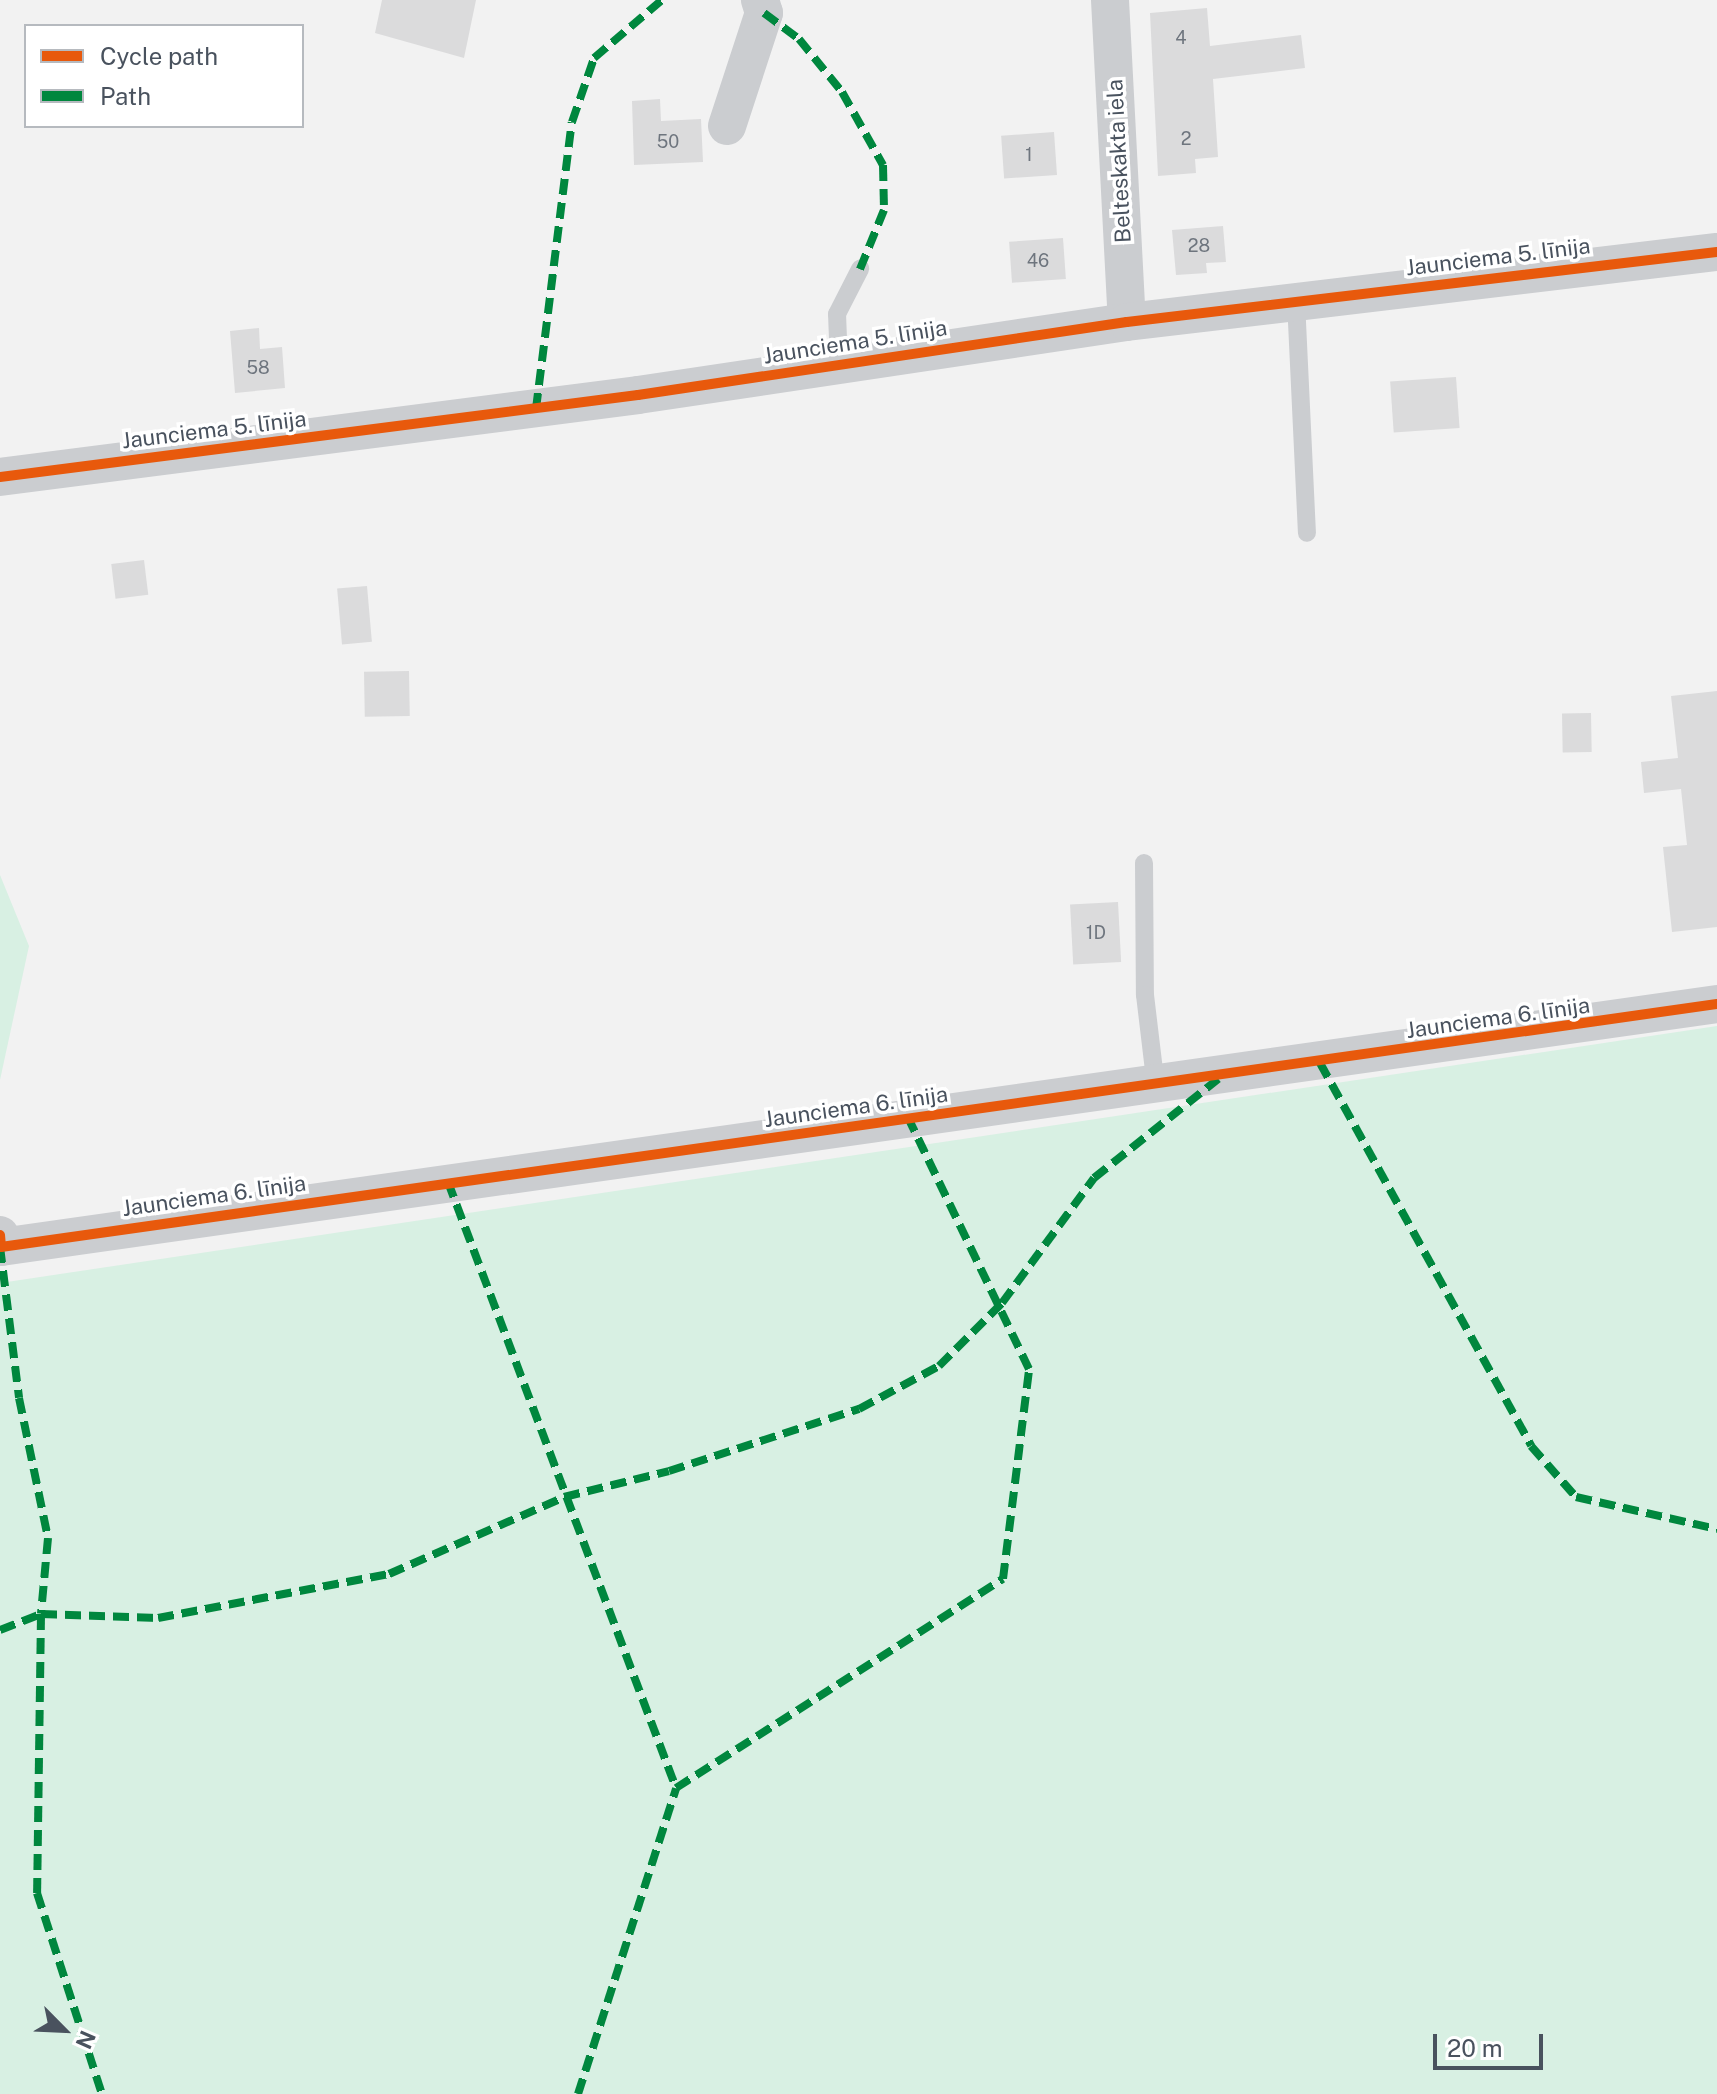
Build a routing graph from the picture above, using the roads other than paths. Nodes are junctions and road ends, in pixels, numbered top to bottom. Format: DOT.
graph roads {
  1 [pos="760,0"];
  2 [pos="1110,0"];
  3 [pos="727,126"];
  4 [pos="1717,252"];
  5 [pos="860,269"];
  6 [pos="1296,301"];
  7 [pos="1127,322"];
  8 [pos="839,365"];
  9 [pos="0,477"];
  10 [pos="1307,533"];
  11 [pos="1144,863"];
  12 [pos="1717,1004"];
  13 [pos="1156,1087"];
  14 [pos="0,1235"];
  15 [pos="1,1247"];
  1 -- 3 [label="street"];
  2 -- 7 [label="street, Belteskakta iela"];
  4 -- 6 [label="street, Jaunciema 5. līnija"];
  5 -- 8 [label="lane"];
  6 -- 7 [label="street, Jaunciema 5. līnija"];
  6 -- 10 [label="lane"];
  7 -- 8 [label="street, Jaunciema 5. līnija"];
  8 -- 9 [label="street, Jaunciema 5. līnija"];
  11 -- 13 [label="lane"];
  12 -- 13 [label="street, Jaunciema 6. līnija"];
  13 -- 15 [label="street, Jaunciema 6. līnija"];
  14 -- 15 [label="street"];
}
